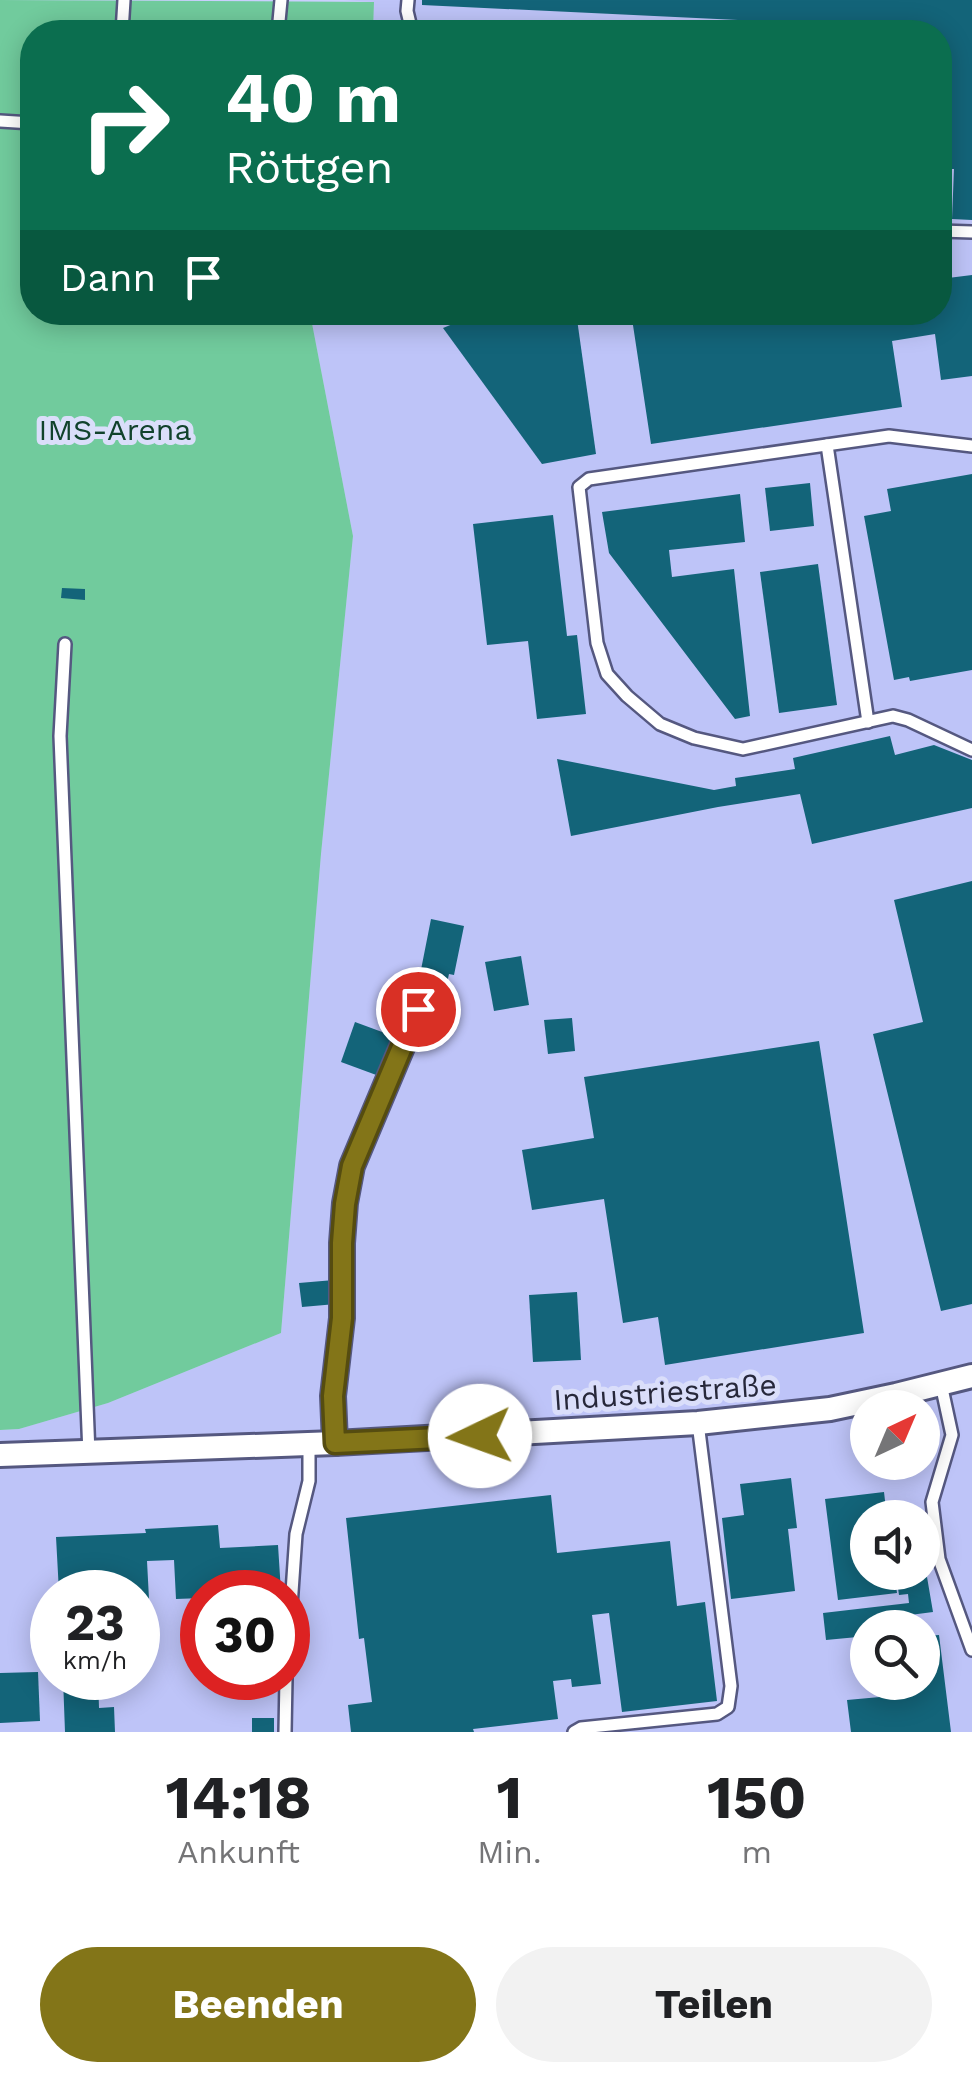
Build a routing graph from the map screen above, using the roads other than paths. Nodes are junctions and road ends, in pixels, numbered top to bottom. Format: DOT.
graph roads {
  1 [pos="827,445"];
  2 [pos="972,446"];
  3 [pos="65,644"];
  4 [pos="868,722"];
  5 [pos="972,750"];
  6 [pos="418,1009"];
  7 [pos="972,1376"];
  8 [pos="941,1384"];
  9 [pos="698,1424"];
  10 [pos="335,1443"];
  11 [pos="309,1444"];
  12 [pos="89,1454"];
  13 [pos="0,1455"];
  14 [pos="294,1570"];
  15 [pos="972,1650"];
  16 [pos="286,1700"];
  17 [pos="285,1732"];
  18 [pos="574,1732"];
  1 -- 2 [label="lane"];
  1 -- 4 [label="lane"];
  1 -- 4 [label="lane"];
  3 -- 12 [label="lane"];
  4 -- 5 [label="lane"];
  6 -- 10 [label="street"];
  7 -- 8 [label="street, Industriestraße"];
  8 -- 9 [label="street, Industriestraße"];
  8 -- 15 [label="lane"];
  9 -- 10 [label="street, Industriestraße"];
  9 -- 18 [label="lane"];
  10 -- 11 [label="street, Industriestraße"];
  11 -- 12 [label="street, Industriestraße"];
  11 -- 14 [label="lane"];
  12 -- 13 [label="street, Industriestraße"];
  16 -- 17 [label="lane"];
}
